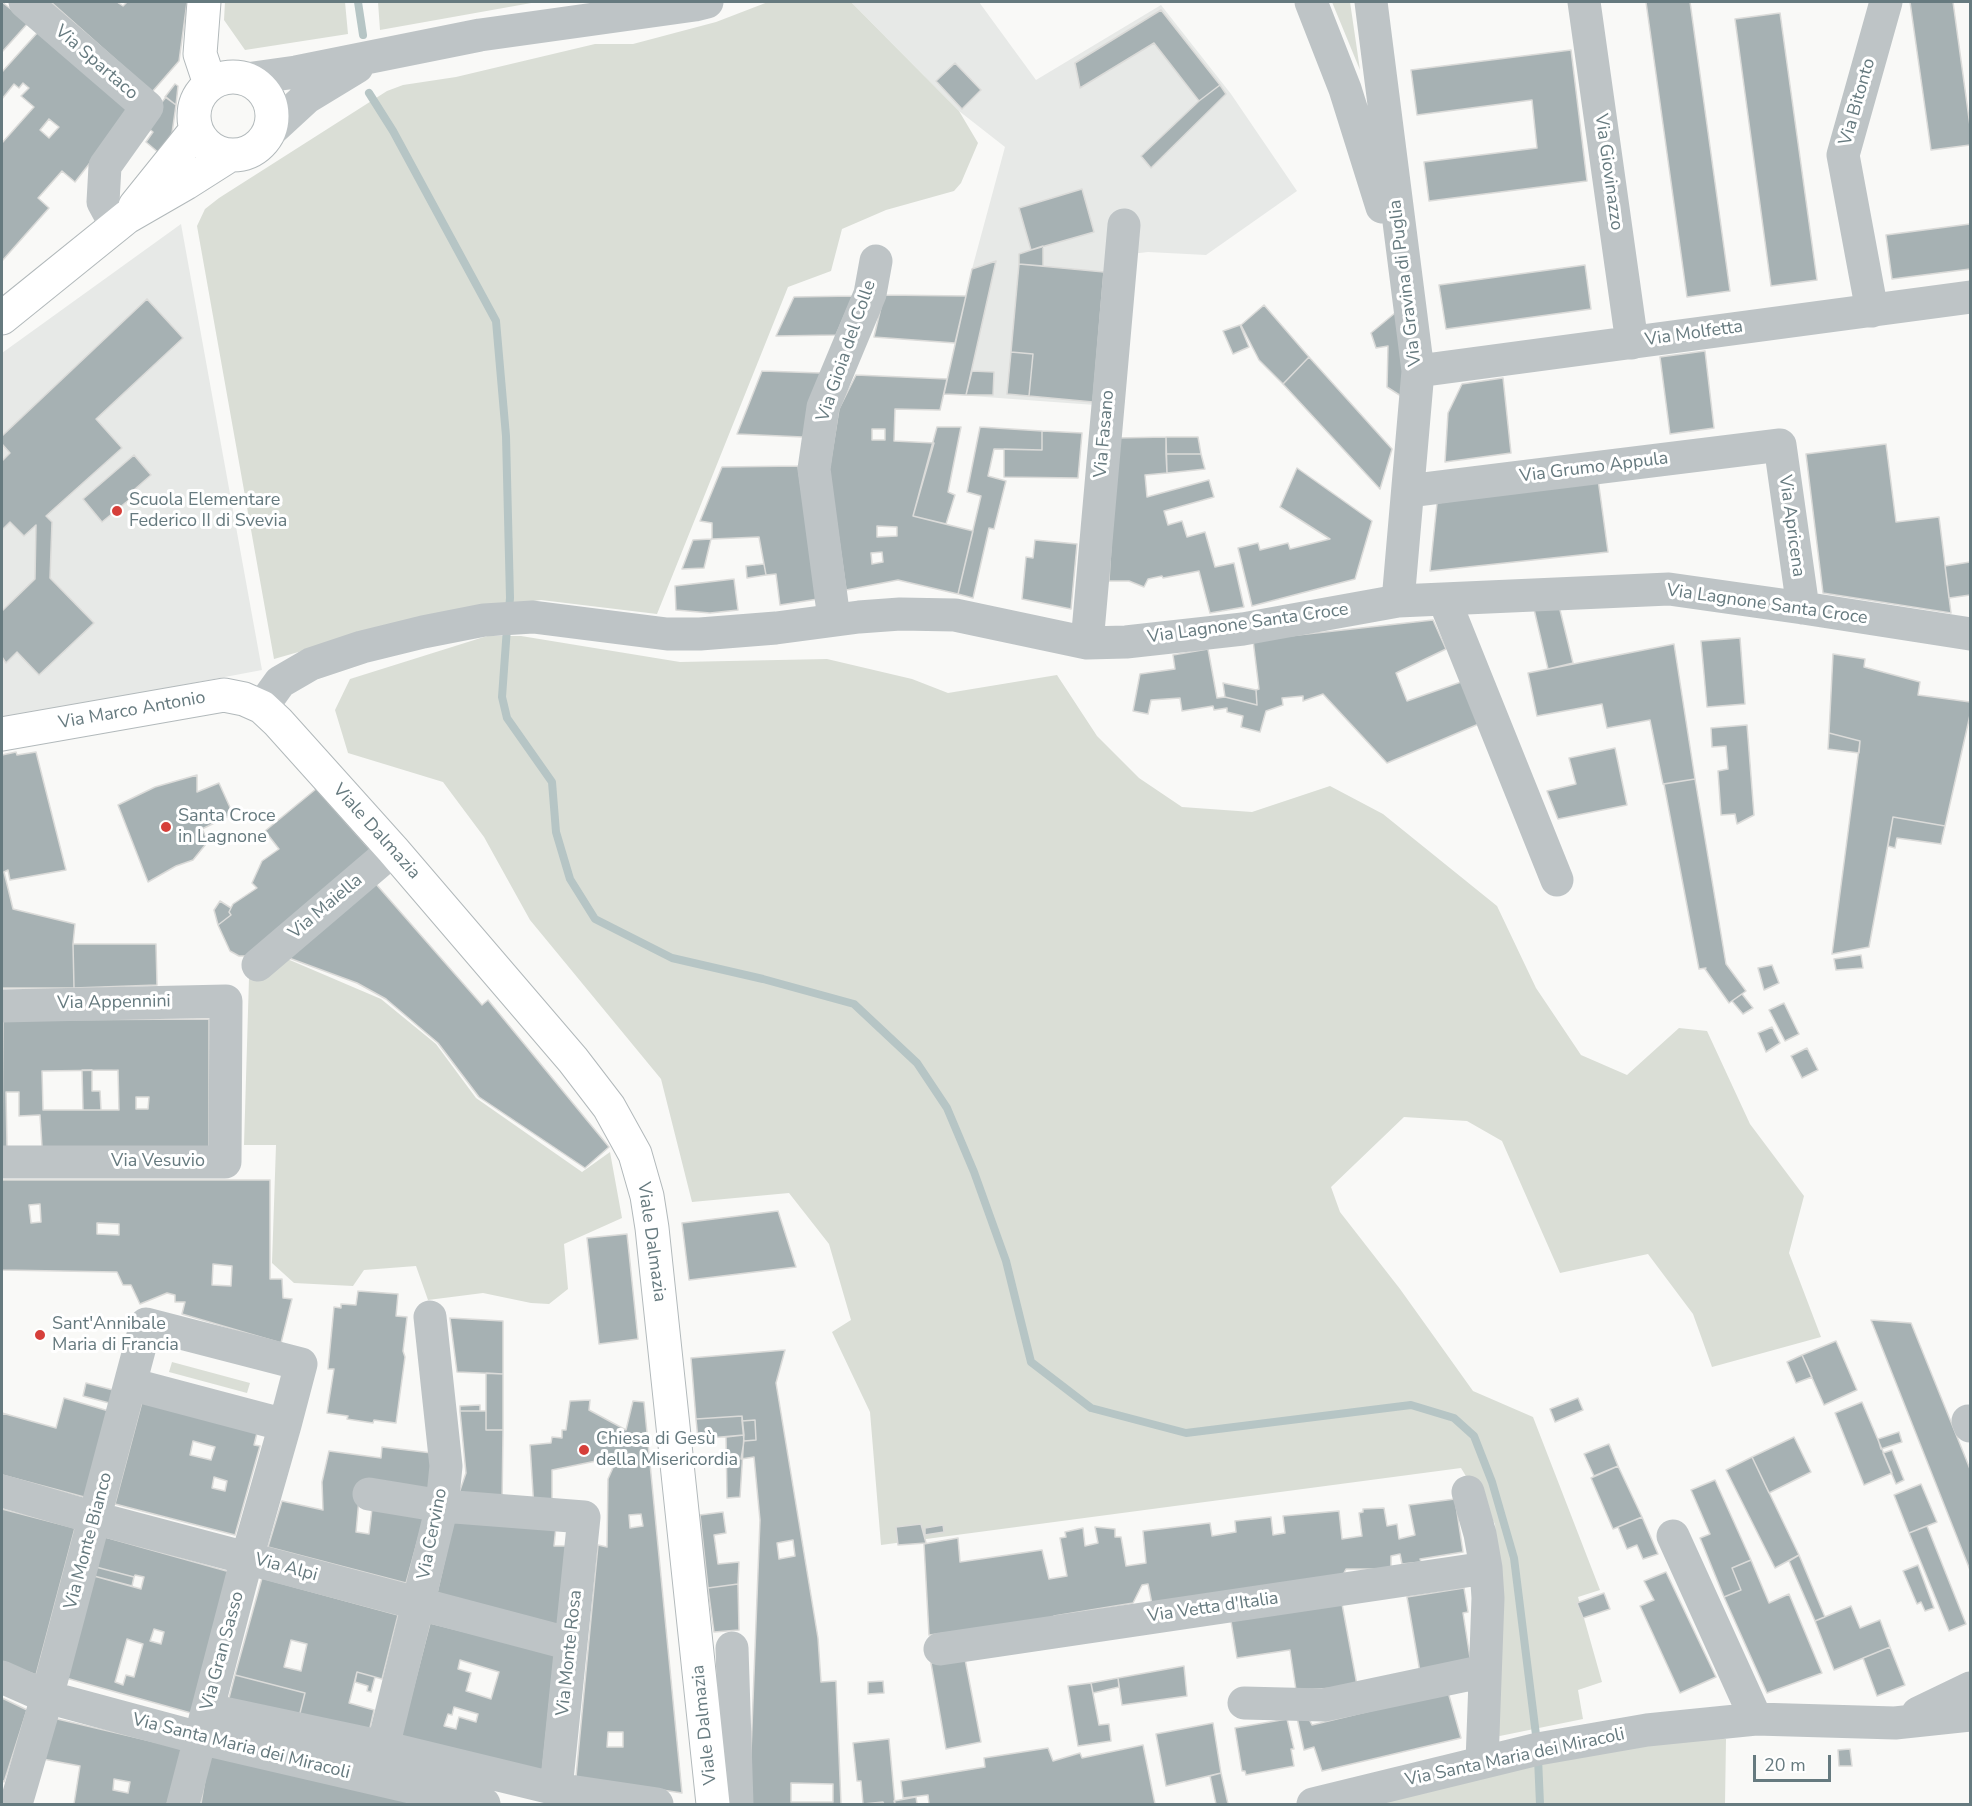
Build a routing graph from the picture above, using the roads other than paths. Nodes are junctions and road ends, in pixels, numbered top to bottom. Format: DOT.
graph roads {
  1 [pos="25,2"];
  2 [pos="204,2"];
  3 [pos="707,2"];
  4 [pos="1311,2"];
  5 [pos="1371,2"];
  6 [pos="1584,2"];
  7 [pos="1886,2"];
  8 [pos="577,11"];
  9 [pos="374,56"];
  10 [pos="246,79"];
  11 [pos="210,84"];
  12 [pos="196,130"];
  13 [pos="268,133"];
  14 [pos="230,155"];
  15 [pos="121,221"];
  16 [pos="1124,225"];
  17 [pos="876,261"];
  18 [pos="1407,290"];
  19 [pos="1971,297"];
  20 [pos="1872,311"];
  21 [pos="2,318"];
  22 [pos="1632,343"];
  23 [pos="1418,371"];
  24 [pos="1780,445"];
  25 [pos="1408,491"];
  26 [pos="1444,599"];
  27 [pos="1398,601"];
  28 [pos="1803,608"];
  29 [pos="834,619"];
  30 [pos="1971,634"];
  31 [pos="1087,643"];
  32 [pos="262,707"];
  33 [pos="2,734"];
  34 [pos="393,850"];
  35 [pos="1557,880"];
  36 [pos="258,965"];
  37 [pos="226,1001"];
  38 [pos="2,1006"];
  39 [pos="2,1162"];
  40 [pos="430,1317"];
  41 [pos="130,1384"];
  42 [pos="285,1425"];
  43 [pos="2,1491"];
  44 [pos="1468,1492"];
  45 [pos="369,1494"];
  46 [pos="442,1506"];
  47 [pos="95,1518"];
  48 [pos="1673,1536"];
  49 [pos="248,1558"];
  50 [pos="1486,1568"];
  51 [pos="419,1604"];
  52 [pos="571,1644"];
  53 [pos="732,1648"];
  54 [pos="940,1648"];
  55 [pos="1485,1671"];
  56 [pos="2,1677"];
  57 [pos="1971,1688"];
  58 [pos="47,1697"];
  59 [pos="1244,1703"];
  60 [pos="1971,1715"];
  61 [pos="1756,1719"];
  62 [pos="1895,1723"];
  63 [pos="204,1724"];
  64 [pos="382,1748"];
  65 [pos="1482,1762"];
  66 [pos="556,1789"];
  67 [pos="12,1798"];
  68 [pos="183,1804"];
  69 [pos="484,1804"];
  70 [pos="657,1804"];
  71 [pos="713,1804"];
  72 [pos="737,1804"];
  73 [pos="1312,1804"];
  1 -- 15 [label="street, Via Spartaco"];
  2 -- 11 [label="main road"];
  3 -- 8 [label="street"];
  4 -- 18 [label="street"];
  5 -- 18 [label="street, Via Gravina di Puglia"];
  6 -- 22 [label="street, Via Giovinazzo"];
  7 -- 20 [label="street, Via Bitonto"];
  8 -- 9 [label="street"];
  9 -- 10 [label="street"];
  9 -- 13 [label="street"];
  10 -- 11 [label="main road"];
  10 -- 13 [label="main road"];
  11 -- 12 [label="main road"];
  12 -- 14 [label="main road"];
  12 -- 15 [label="main road"];
  13 -- 14 [label="main road"];
  14 -- 15 [label="main road"];
  15 -- 21 [label="main road"];
  16 -- 31 [label="street, Via Fasano"];
  17 -- 29 [label="street, Via Gioia del Colle"];
  18 -- 23 [label="street, Via Gravina di Puglia"];
  19 -- 20 [label="street, Via Molfetta"];
  20 -- 22 [label="street, Via Molfetta"];
  22 -- 23 [label="street, Via Molfetta"];
  23 -- 25 [label="street, Via Gravina di Puglia"];
  24 -- 25 [label="street, Via Grumo Appula"];
  24 -- 28 [label="street, Via Apricena"];
  25 -- 27 [label="street, Via Gravina di Puglia"];
  26 -- 27 [label="street, Via Lagnone Santa Croce"];
  26 -- 28 [label="street, Via Lagnone Santa Croce"];
  26 -- 35 [label="street"];
  27 -- 31 [label="street, Via Lagnone Santa Croce"];
  28 -- 30 [label="street, Via Lagnone Santa Croce"];
  29 -- 31 [label="street, Via Lagnone Santa Croce"];
  29 -- 32 [label="street, Via Lagnone Santa Croce"];
  32 -- 33 [label="main road, Via Marco Antonio"];
  32 -- 34 [label="main road, Viale Dalmazia"];
  34 -- 36 [label="street, Via Maiella"];
  34 -- 71 [label="main road, Viale Dalmazia"];
  37 -- 38 [label="street, Via Appennini"];
  37 -- 39 [label="street, Via Vesuvio"];
  40 -- 46 [label="street, Via Cervino"];
  41 -- 42 [label="street"];
  41 -- 42 [label="street, Via Monte Bianco"];
  41 -- 47 [label="street, Via Monte Bianco"];
  42 -- 49 [label="street, Via Gran Sasso"];
  43 -- 47 [label="street, Via Alpi"];
  44 -- 50 [label="street"];
  45 -- 46 [label="street"];
  46 -- 51 [label="street, Via Cervino"];
  46 -- 52 [label="street, Via Monte Rosa"];
  47 -- 49 [label="street, Via Alpi"];
  47 -- 58 [label="street, Via Monte Bianco"];
  48 -- 61 [label="street"];
  49 -- 51 [label="street, Via Alpi"];
  49 -- 63 [label="street, Via Gran Sasso"];
  50 -- 54 [label="street, Via Vetta d'Italia"];
  50 -- 55 [label="street"];
  51 -- 52 [label="street, Via Alpi"];
  51 -- 64 [label="street, Via Cervino"];
  52 -- 66 [label="street, Via Monte Rosa"];
  53 -- 72 [label="street"];
  55 -- 59 [label="street"];
  55 -- 65 [label="street"];
  56 -- 58 [label="street, Via Santa Maria dei Miracoli"];
  57 -- 62 [label="street"];
  58 -- 63 [label="street, Via Santa Maria dei Miracoli"];
  58 -- 67 [label="street, Via Monte Bianco"];
  60 -- 62 [label="street, Via Santa Maria dei Miracoli"];
  61 -- 62 [label="street, Via Santa Maria dei Miracoli"];
  61 -- 65 [label="street, Via Santa Maria dei Miracoli"];
  63 -- 64 [label="street, Via Santa Maria dei Miracoli"];
  63 -- 68 [label="street, Via Gran Sasso"];
  63 -- 69 [label="street, Via Santa Maria dei Miracoli"];
  64 -- 66 [label="street, Via Santa Maria dei Miracoli"];
  65 -- 73 [label="street, Via Santa Maria dei Miracoli"];
  66 -- 70 [label="street, Via Santa Maria dei Miracoli"];
}
